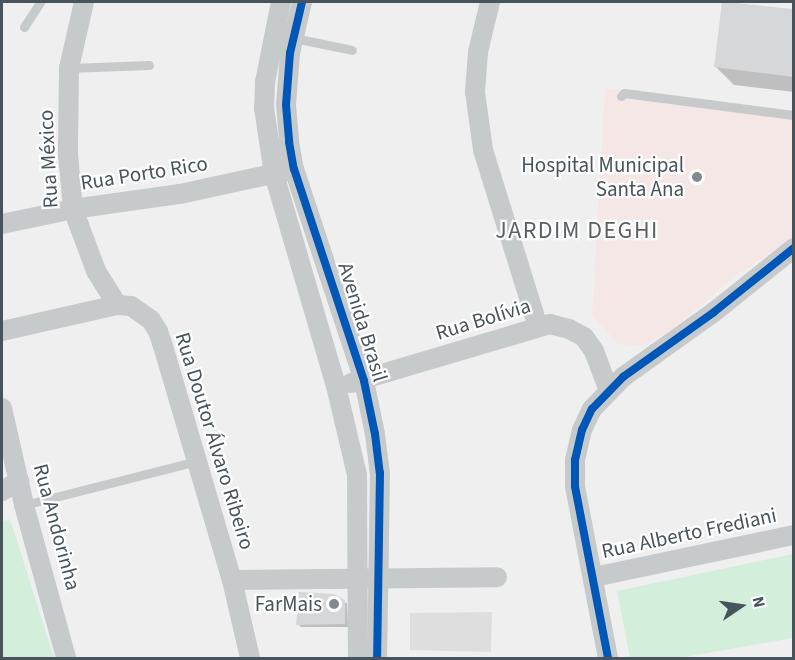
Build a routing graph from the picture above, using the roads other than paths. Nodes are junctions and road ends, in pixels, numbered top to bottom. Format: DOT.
graph roads {
  1 [pos="40,2"];
  2 [pos="84,2"];
  3 [pos="281,2"];
  4 [pos="302,2"];
  5 [pos="490,2"];
  6 [pos="24,27"];
  7 [pos="294,38"];
  8 [pos="352,50"];
  9 [pos="149,65"];
  10 [pos="69,68"];
  11 [pos="621,96"];
  12 [pos="794,115"];
  13 [pos="294,169"];
  14 [pos="274,174"];
  15 [pos="73,209"];
  16 [pos="2,224"];
  17 [pos="794,248"];
  18 [pos="117,305"];
  19 [pos="538,327"];
  20 [pos="2,331"];
  21 [pos="364,381"];
  22 [pos="336,386"];
  23 [pos="609,391"];
  24 [pos="2,408"];
  25 [pos="196,461"];
  26 [pos="19,481"];
  27 [pos="2,491"];
  28 [pos="24,505"];
  29 [pos="794,535"];
  30 [pos="497,577"];
  31 [pos="594,577"];
  32 [pos="378,578"];
  33 [pos="358,579"];
  34 [pos="232,580"];
  35 [pos="66,658"];
  36 [pos="250,658"];
  37 [pos="358,658"];
  38 [pos="377,658"];
  39 [pos="608,658"];
  1 -- 6 [label="lane"];
  2 -- 10 [label="street, Rua México"];
  3 -- 14 [label="street, Avenida Brasil"];
  4 -- 7 [label="street, Avenida Brasil"];
  5 -- 19 [label="street"];
  7 -- 8 [label="lane"];
  7 -- 13 [label="street, Avenida Brasil"];
  9 -- 10 [label="lane"];
  10 -- 15 [label="street, Rua México"];
  11 -- 12 [label="lane"];
  13 -- 14 [label="street, Rua Porto Rico"];
  13 -- 21 [label="street, Avenida Brasil"];
  14 -- 15 [label="street, Rua Porto Rico"];
  14 -- 22 [label="street, Avenida Brasil"];
  15 -- 16 [label="street, Rua Porto Rico"];
  15 -- 18 [label="street, Rua México"];
  17 -- 23 [label="street"];
  18 -- 20 [label="street"];
  18 -- 25 [label="street, Rua Doutor Álvaro Ribeiro"];
  19 -- 21 [label="street, Rua Bolívia"];
  19 -- 23 [label="street, Rua Bolívia"];
  21 -- 22 [label="street, Rua Bolívia"];
  21 -- 32 [label="street, Avenida Brasil"];
  22 -- 33 [label="street, Avenida Brasil"];
  23 -- 31 [label="street"];
  24 -- 26 [label="street, Rua Andorinha"];
  25 -- 28 [label="lane"];
  25 -- 34 [label="street, Rua Doutor Álvaro Ribeiro"];
  26 -- 27 [label="street"];
  26 -- 28 [label="street, Rua Andorinha"];
  28 -- 35 [label="street, Rua Andorinha"];
  29 -- 31 [label="street, Rua Alberto Frediani"];
  30 -- 32 [label="street"];
  31 -- 39 [label="street"];
  32 -- 33 [label="street"];
  32 -- 38 [label="street, Avenida Brasil"];
  33 -- 34 [label="street"];
  33 -- 37 [label="street, Avenida Brasil"];
  34 -- 36 [label="street, Rua Doutor Álvaro Ribeiro"];
}
